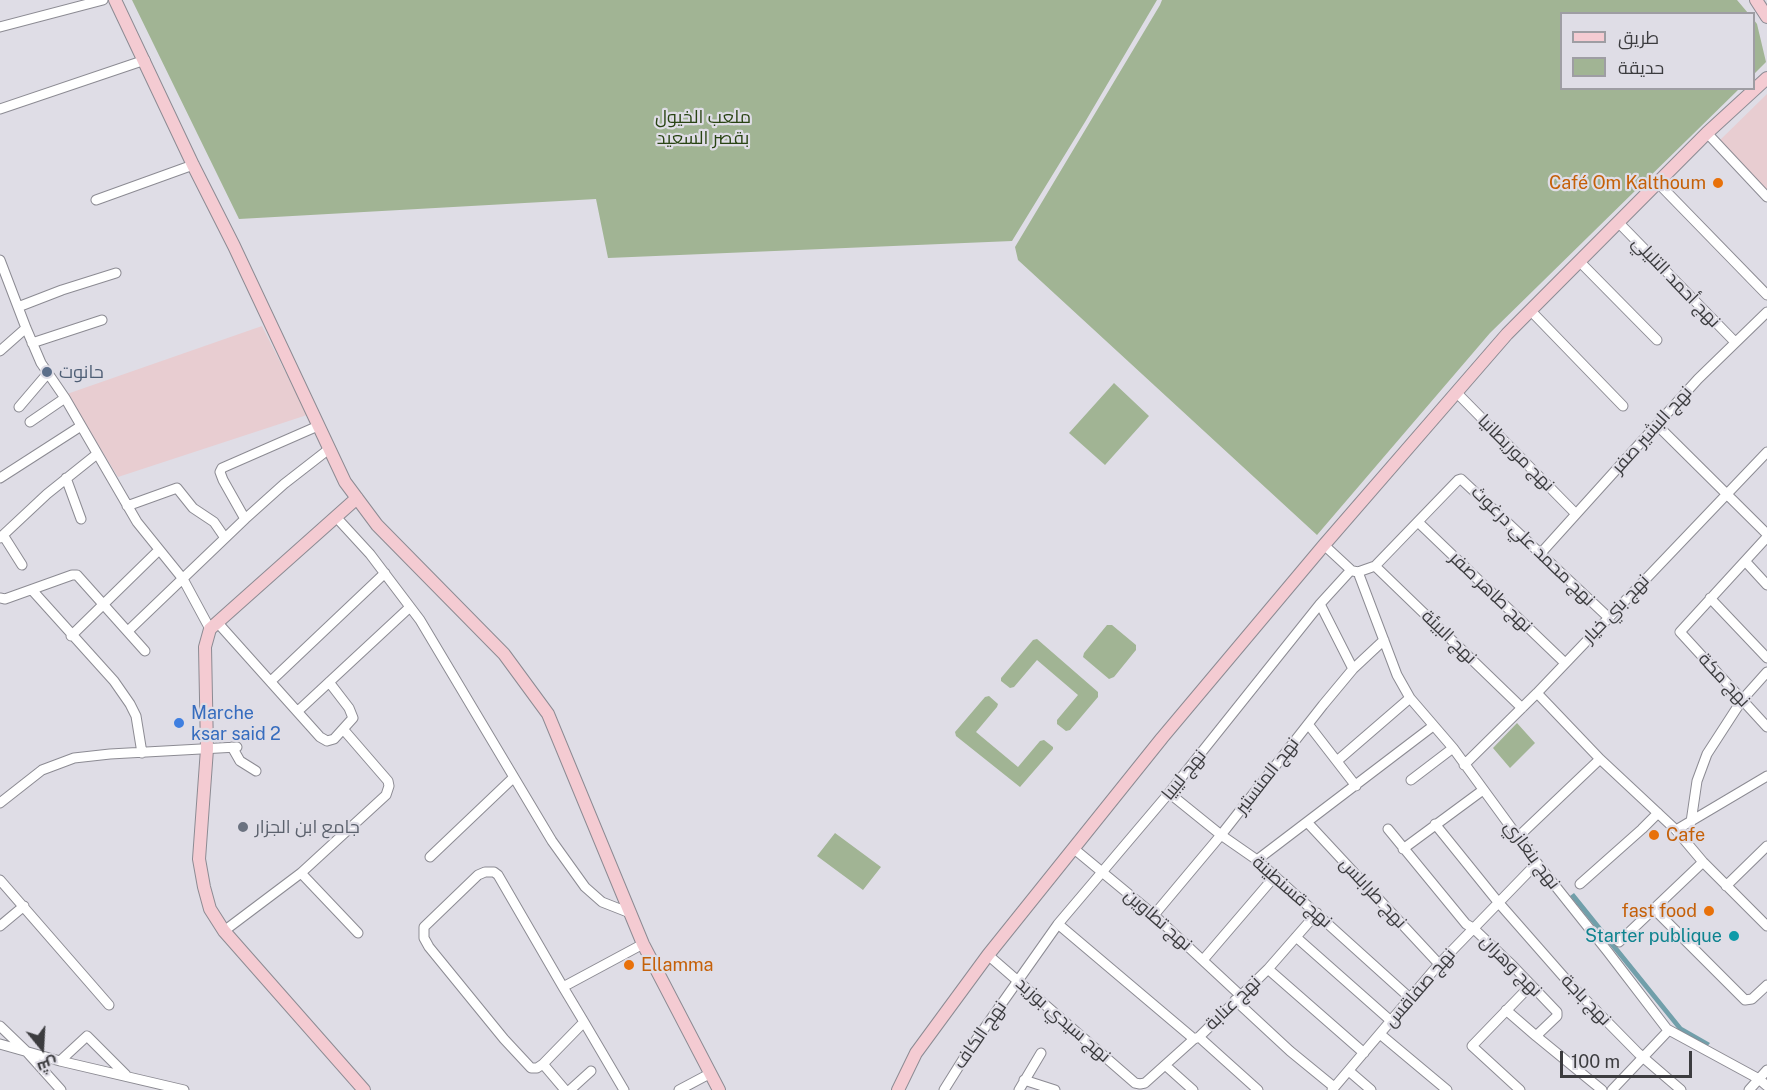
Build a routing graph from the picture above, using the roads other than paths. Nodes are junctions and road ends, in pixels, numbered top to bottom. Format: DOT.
graph roads {
  1 [pos="103,0"];
  2 [pos="115,0"];
  3 [pos="1756,0"];
  4 [pos="1767,17"];
  5 [pos="0,27"];
  6 [pos="145,60"];
  7 [pos="1767,78"];
  8 [pos="1755,89"];
  9 [pos="1754,90"];
  10 [pos="0,109"];
  11 [pos="1707,133"];
  12 [pos="193,165"];
  13 [pos="1657,182"];
  14 [pos="1767,197"];
  15 [pos="96,200"];
  16 [pos="1618,222"];
  17 [pos="0,260"];
  18 [pos="1579,261"];
  19 [pos="116,273"];
  20 [pos="1767,295"];
  21 [pos="18,307"];
  22 [pos="1530,310"];
  23 [pos="1767,312"];
  24 [pos="102,320"];
  25 [pos="26,328"];
  26 [pos="1657,340"];
  27 [pos="1735,342"];
  28 [pos="32,343"];
  29 [pos="0,351"];
  30 [pos="48,373"];
  31 [pos="1456,392"];
  32 [pos="65,398"];
  33 [pos="1623,406"];
  34 [pos="19,407"];
  35 [pos="30,422"];
  36 [pos="81,426"];
  37 [pos="318,426"];
  38 [pos="1657,426"];
  39 [pos="329,448"];
  40 [pos="1767,452"];
  41 [pos="97,454"];
  42 [pos="0,478"];
  43 [pos="66,478"];
  44 [pos="1727,493"];
  45 [pos="357,498"];
  46 [pos="127,506"];
  47 [pos="1576,514"];
  48 [pos="336,517"];
  49 [pos="81,519"];
  50 [pos="245,519"];
  51 [pos="1418,522"];
  52 [pos="1767,535"];
  53 [pos="2,536"];
  54 [pos="225,538"];
  55 [pos="1324,545"];
  56 [pos="159,550"];
  57 [pos="1541,553"];
  58 [pos="1745,561"];
  59 [pos="22,565"];
  60 [pos="1375,566"];
  61 [pos="1354,571"];
  62 [pos="385,573"];
  63 [pos="183,579"];
  64 [pos="1767,585"];
  65 [pos="32,590"];
  66 [pos="0,598"];
  67 [pos="1710,598"];
  68 [pos="103,604"];
  69 [pos="1320,604"];
  70 [pos="410,607"];
  71 [pos="1608,617"];
  72 [pos="213,626"];
  73 [pos="128,631"];
  74 [pos="72,636"];
  75 [pos="1384,640"];
  76 [pos="145,651"];
  77 [pos="1767,658"];
  78 [pos="1565,663"];
  79 [pos="1353,669"];
  80 [pos="1767,672"];
  81 [pos="270,681"];
  82 [pos="329,682"];
  83 [pos="1537,693"];
  84 [pos="1410,698"];
  85 [pos="1742,700"];
  86 [pos="1522,708"];
  87 [pos="298,711"];
  88 [pos="1308,724"];
  89 [pos="1433,726"];
  90 [pos="1767,727"];
  91 [pos="343,729"];
  92 [pos="1452,748"];
  93 [pos="207,749"];
  94 [pos="142,753"];
  95 [pos="1600,759"];
  96 [pos="1337,761"];
  97 [pos="1464,765"];
  98 [pos="256,771"];
  99 [pos="1767,776"];
  100 [pos="513,778"];
  101 [pos="1411,780"];
  102 [pos="1356,786"];
  103 [pos="1483,790"];
  104 [pos="1169,793"];
  105 [pos="2,797"];
  106 [pos="1658,813"];
  107 [pos="1307,822"];
  108 [pos="1691,822"];
  109 [pos="1435,824"];
  110 [pos="1388,829"];
  111 [pos="1676,830"];
  112 [pos="1221,835"];
  113 [pos="1519,836"];
  114 [pos="1767,846"];
  115 [pos="1072,848"];
  116 [pos="1403,849"];
  117 [pos="430,857"];
  118 [pos="1257,860"];
  119 [pos="1703,862"];
  120 [pos="1537,863"];
  121 [pos="302,873"];
  122 [pos="1103,873"];
  123 [pos="1275,876"];
  124 [pos="0,880"];
  125 [pos="1580,884"];
  126 [pos="1726,886"];
  127 [pos="1498,902"];
  128 [pos="24,906"];
  129 [pos="1654,909"];
  130 [pos="630,913"];
  131 [pos="1317,913"];
  132 [pos="1154,915"];
  133 [pos="1058,924"];
  134 [pos="0,926"];
  135 [pos="1767,926"];
  136 [pos="1473,928"];
  137 [pos="224,931"];
  138 [pos="358,933"];
  139 [pos="1296,936"];
  140 [pos="1619,942"];
  141 [pos="643,944"];
  142 [pos="988,955"];
  143 [pos="1203,960"];
  144 [pos="1439,964"];
  145 [pos="1268,969"];
  146 [pos="1019,982"];
  147 [pos="1531,985"];
  148 [pos="1767,985"];
  149 [pos="563,987"];
  150 [pos="1238,998"];
  151 [pos="1410,998"];
  152 [pos="109,1005"];
  153 [pos="1506,1010"];
  154 [pos="1391,1021"];
  155 [pos="584,1022"];
  156 [pos="0,1026"];
  157 [pos="1668,1031"];
  158 [pos="1380,1034"];
  159 [pos="1536,1036"];
  160 [pos="1196,1038"];
  161 [pos="0,1044"];
  162 [pos="26,1051"];
  163 [pos="1041,1053"];
  164 [pos="1364,1053"];
  165 [pos="1642,1057"];
  166 [pos="60,1061"];
  167 [pos="543,1064"];
  168 [pos="1165,1065"];
  169 [pos="1767,1070"];
  170 [pos="591,1071"];
  171 [pos="1349,1071"];
  172 [pos="711,1073"];
  173 [pos="126,1075"];
  174 [pos="1759,1079"];
  175 [pos="1024,1080"];
  176 [pos="1143,1083"];
  177 [pos="1767,1086"];
  178 [pos="1333,1088"];
  179 [pos="61,1090"];
  180 [pos="181,1090"];
  181 [pos="364,1090"];
  182 [pos="565,1090"];
  183 [pos="570,1090"];
  184 [pos="624,1090"];
  185 [pos="679,1090"];
  186 [pos="719,1090"];
  187 [pos="898,1090"];
  188 [pos="944,1090"];
  189 [pos="1019,1090"];
  190 [pos="1055,1090"];
  191 [pos="1154,1090"];
  192 [pos="1193,1090"];
  193 [pos="1258,1090"];
  194 [pos="1371,1090"];
  195 [pos="1447,1090"];
  196 [pos="1520,1090"];
  197 [pos="1602,1090"];
  198 [pos="1612,1090"];
  199 [pos="1681,1090"];
  200 [pos="1749,1090"];
  1 -- 5 [label="street"];
  2 -- 6 [label="street"];
  3 -- 4 [label="street"];
  6 -- 10 [label="street"];
  6 -- 12 [label="street"];
  7 -- 8 [label="street"];
  9 -- 11 [label="street"];
  11 -- 13 [label="street"];
  11 -- 14 [label="street"];
  12 -- 15 [label="street"];
  12 -- 37 [label="street"];
  13 -- 16 [label="street"];
  13 -- 20 [label="street"];
  16 -- 18 [label="street"];
  16 -- 27 [label="street, نهج أحمد التليلي"];
  17 -- 21 [label="street"];
  18 -- 22 [label="street"];
  18 -- 26 [label="street"];
  19 -- 21 [label="street"];
  21 -- 25 [label="street"];
  22 -- 31 [label="street"];
  22 -- 33 [label="street"];
  23 -- 27 [label="street, نهج البشير صفر"];
  24 -- 28 [label="street"];
  25 -- 28 [label="street"];
  25 -- 29 [label="street"];
  27 -- 38 [label="street, نهج البشير صفر"];
  28 -- 30 [label="street"];
  30 -- 32 [label="street"];
  30 -- 34 [label="street"];
  31 -- 47 [label="street, نهج موريطانيا"];
  31 -- 55 [label="street"];
  32 -- 35 [label="street"];
  32 -- 36 [label="street"];
  36 -- 41 [label="street"];
  36 -- 42 [label="street"];
  37 -- 39 [label="street"];
  37 -- 50 [label="street"];
  38 -- 44 [label="street"];
  38 -- 47 [label="street, نهج البشير صفر"];
  39 -- 45 [label="street"];
  39 -- 50 [label="street"];
  40 -- 44 [label="street, نهج بني خيار"];
  41 -- 43 [label="street"];
  41 -- 46 [label="street"];
  43 -- 49 [label="street"];
  43 -- 53 [label="street"];
  44 -- 52 [label="street"];
  44 -- 71 [label="street, نهج بني خيار"];
  45 -- 48 [label="street"];
  45 -- 130 [label="street"];
  46 -- 54 [label="street"];
  46 -- 56 [label="street"];
  47 -- 57 [label="street, نهج البشير صفر"];
  48 -- 62 [label="street"];
  48 -- 72 [label="street"];
  50 -- 54 [label="street"];
  51 -- 57 [label="street, نهج محمد علي درغوث"];
  51 -- 60 [label="street, نهج محمد علي درغوث"];
  51 -- 78 [label="street, نهج طاهر صفر"];
  52 -- 58 [label="street"];
  53 -- 59 [label="street"];
  54 -- 63 [label="street"];
  55 -- 61 [label="street, نهج بنغازي"];
  55 -- 115 [label="street"];
  56 -- 63 [label="street"];
  56 -- 68 [label="street"];
  57 -- 71 [label="street, نهج محمد علي درغوث"];
  58 -- 64 [label="street"];
  58 -- 67 [label="street"];
  60 -- 61 [label="street, نهج محمد علي درغوث"];
  60 -- 86 [label="street, نهج البيئة"];
  61 -- 69 [label="street, نهج ليبيا"];
  61 -- 75 [label="street, نهج بنغازي"];
  62 -- 70 [label="street"];
  62 -- 81 [label="street"];
  63 -- 72 [label="street"];
  63 -- 73 [label="street"];
  65 -- 66 [label="street"];
  65 -- 68 [label="street"];
  65 -- 74 [label="street"];
  67 -- 77 [label="street"];
  67 -- 85 [label="street, نهج مكة"];
  68 -- 73 [label="street"];
  68 -- 74 [label="street"];
  69 -- 79 [label="street"];
  69 -- 104 [label="street, نهج ليبيا"];
  70 -- 82 [label="street"];
  70 -- 100 [label="street"];
  71 -- 78 [label="street, نهج بني خيار"];
  72 -- 81 [label="street"];
  72 -- 93 [label="street"];
  73 -- 76 [label="street"];
  74 -- 94 [label="street"];
  75 -- 79 [label="street, نهج المنستير"];
  75 -- 84 [label="street, نهج بنغازي"];
  78 -- 83 [label="street, نهج بني خيار"];
  79 -- 88 [label="street, نهج المنستير"];
  80 -- 85 [label="street"];
  81 -- 87 [label="street"];
  82 -- 87 [label="street"];
  82 -- 91 [label="street"];
  83 -- 86 [label="street, نهج بني خيار"];
  83 -- 95 [label="street"];
  84 -- 89 [label="street, نهج بنغازي"];
  84 -- 96 [label="street"];
  85 -- 90 [label="street, نهج مكة"];
  85 -- 108 [label="street"];
  86 -- 97 [label="street, نهج بني خيار"];
  87 -- 91 [label="street"];
  88 -- 96 [label="street"];
  88 -- 112 [label="street, نهج المنستير"];
  89 -- 92 [label="street, نهج بنغازي"];
  89 -- 102 [label="street"];
  91 -- 121 [label="street"];
  92 -- 97 [label="street, نهج بنغازي"];
  92 -- 101 [label="street"];
  93 -- 94 [label="street"];
  93 -- 98 [label="street"];
  93 -- 137 [label="street"];
  94 -- 105 [label="street"];
  95 -- 106 [label="street"];
  95 -- 113 [label="street"];
  96 -- 102 [label="street"];
  97 -- 103 [label="street, نهج بنغازي"];
  99 -- 108 [label="street"];
  100 -- 117 [label="street"];
  100 -- 130 [label="street"];
  102 -- 107 [label="street"];
  103 -- 109 [label="street"];
  103 -- 113 [label="street, نهج بنغازي"];
  104 -- 112 [label="street, نهج قسنطينة"];
  104 -- 122 [label="street, نهج ليبيا"];
  106 -- 111 [label="street"];
  106 -- 125 [label="street"];
  107 -- 118 [label="street"];
  107 -- 144 [label="street, نهج طرابلس"];
  108 -- 111 [label="street"];
  109 -- 116 [label="street"];
  109 -- 127 [label="street, نهج باجة"];
  110 -- 116 [label="street, نهج وهران"];
  111 -- 119 [label="street"];
  112 -- 118 [label="street, نهج قسنطينة"];
  112 -- 132 [label="street, نهج المنستير"];
  113 -- 120 [label="street, نهج بنغازي"];
  114 -- 126 [label="street"];
  115 -- 122 [label="street, نهج تطاوين"];
  115 -- 142 [label="street"];
  116 -- 136 [label="street, نهج وهران"];
  118 -- 123 [label="street, نهج قسنطينة"];
  119 -- 126 [label="street"];
  119 -- 129 [label="street"];
  120 -- 127 [label="street, نهج صفاقس"];
  120 -- 157 [label="street, نهج بنغازي"];
  121 -- 137 [label="street"];
  121 -- 138 [label="street"];
  122 -- 132 [label="street, نهج تطاوين"];
  122 -- 133 [label="street, نهج ليبيا"];
  123 -- 131 [label="street, نهج قسنطينة"];
  123 -- 143 [label="street"];
  124 -- 128 [label="street"];
  126 -- 135 [label="street"];
  127 -- 136 [label="street, نهج صفاقس"];
  127 -- 165 [label="street, نهج باجة"];
  128 -- 134 [label="street"];
  128 -- 152 [label="street"];
  129 -- 140 [label="street"];
  129 -- 148 [label="street"];
  130 -- 141 [label="street"];
  131 -- 139 [label="street, نهج عنابة"];
  131 -- 151 [label="street, نهج قسنطينة"];
  132 -- 143 [label="street, نهج تطاوين"];
  133 -- 146 [label="street, نهج ليبيا"];
  133 -- 160 [label="street"];
  136 -- 144 [label="street, نهج صفاقس"];
  136 -- 147 [label="street, نهج وهران"];
  137 -- 181 [label="street"];
  139 -- 145 [label="street, نهج عنابة"];
  139 -- 154 [label="street"];
  141 -- 149 [label="street"];
  141 -- 172 [label="street"];
  142 -- 146 [label="street, نهج سيدي بوزيد"];
  142 -- 187 [label="street"];
  143 -- 150 [label="street, نهج تطاوين"];
  144 -- 151 [label="street, نهج صفاقس"];
  145 -- 150 [label="street, نهج عنابة"];
  145 -- 164 [label="street"];
  146 -- 176 [label="street, نهج سيدي بوزيد"];
  146 -- 188 [label="street, نهج الكاف"];
  147 -- 153 [label="street"];
  147 -- 159 [label="street, نهج وهران"];
  149 -- 155 [label="street"];
  149 -- 167 [label="street"];
  150 -- 160 [label="street, نهج عنابة"];
  150 -- 178 [label="street, نهج تطاوين"];
  151 -- 154 [label="street, نهج صفاقس"];
  153 -- 159 [label="street"];
  153 -- 196 [label="street"];
  154 -- 158 [label="street, نهج صفاقس"];
  155 -- 167 [label="street"];
  155 -- 184 [label="street"];
  156 -- 162 [label="street"];
  157 -- 165 [label="street"];
  157 -- 174 [label="street, نهج بنغازي"];
  158 -- 164 [label="street, نهج صفاقس"];
  158 -- 195 [label="street"];
  159 -- 197 [label="street"];
  160 -- 168 [label="street, نهج عنابة"];
  160 -- 193 [label="street"];
  161 -- 162 [label="street"];
  162 -- 166 [label="street"];
  162 -- 179 [label="street"];
  163 -- 175 [label="street"];
  164 -- 171 [label="street, نهج صفاقس"];
  165 -- 198 [label="street"];
  165 -- 199 [label="street, نهج باجة"];
  166 -- 173 [label="street"];
  166 -- 173 [label="street"];
  167 -- 182 [label="street"];
  168 -- 176 [label="street, نهج عنابة"];
  168 -- 192 [label="street"];
  169 -- 174 [label="street"];
  170 -- 183 [label="street"];
  171 -- 178 [label="street, نهج صفاقس"];
  171 -- 194 [label="street"];
  172 -- 185 [label="street"];
  172 -- 186 [label="street"];
  173 -- 180 [label="street"];
  174 -- 177 [label="street, نهج بنغازي"];
  174 -- 200 [label="street"];
  175 -- 189 [label="street"];
  175 -- 190 [label="street"];
  176 -- 191 [label="street, نهج سيدي بوزيد"];
}
